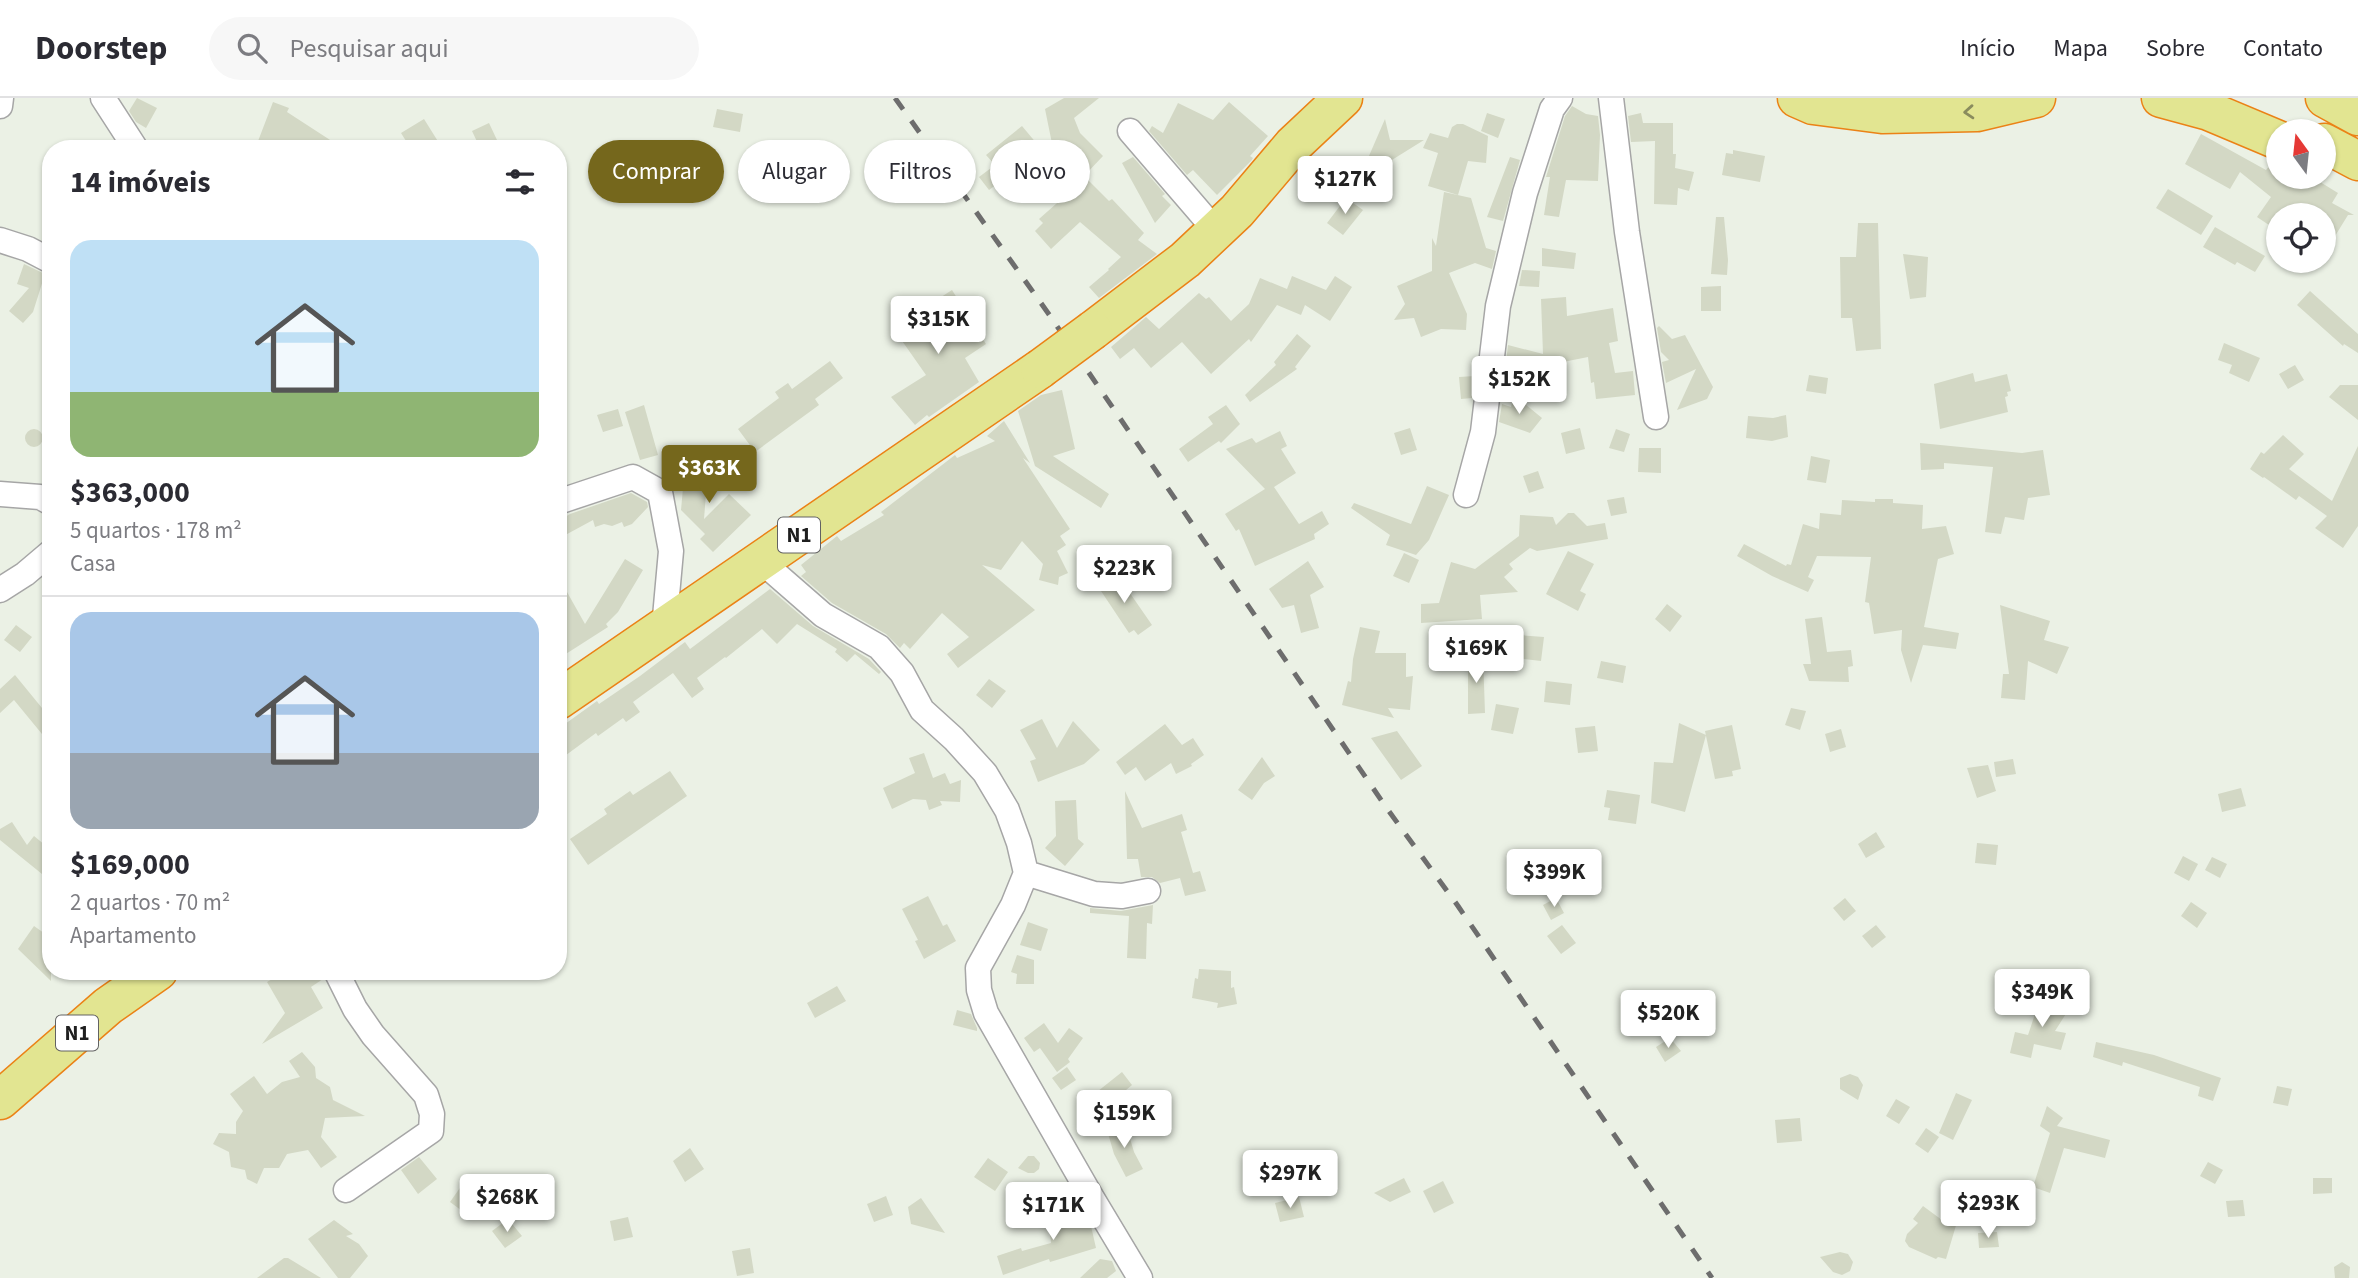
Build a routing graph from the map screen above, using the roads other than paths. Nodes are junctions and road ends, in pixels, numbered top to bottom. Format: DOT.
graph roads {
  1 [pos="1,98"];
  2 [pos="103,98"];
  3 [pos="1318,98"];
  4 [pos="1325,98"];
  5 [pos="1343,98"];
  6 [pos="1560,98"];
  7 [pos="1611,98"];
  8 [pos="1797,98"];
  9 [pos="2036,98"];
  10 [pos="2161,98"];
  11 [pos="2241,98"];
  12 [pos="2325,98"];
  13 [pos="2352,98"];
  14 [pos="2358,103"];
  15 [pos="0,106"];
  16 [pos="2358,116"];
  17 [pos="2280,119"];
  18 [pos="1130,131"];
  19 [pos="2266,135"];
  20 [pos="130,140"];
  21 [pos="1293,145"];
  22 [pos="2336,149"];
  23 [pos="2358,161"];
  24 [pos="2336,163"];
  25 [pos="2358,172"];
  26 [pos="1216,232"];
  27 [pos="0,240"];
  28 [pos="42,256"];
  29 [pos="1657,416"];
  30 [pos="0,495"];
  31 [pos="1466,495"];
  32 [pos="42,498"];
  33 [pos="567,499"];
  34 [pos="42,560"];
  35 [pos="761,561"];
  36 [pos="0,590"];
  37 [pos="664,628"];
  38 [pos="567,694"];
  39 [pos="1026,873"];
  40 [pos="1148,891"];
  41 [pos="145,980"];
  42 [pos="340,980"];
  43 [pos="0,1100"];
  44 [pos="346,1190"];
  45 [pos="1140,1278"];
  1 -- 15 [label="street"];
  2 -- 20 [label="street"];
  3 -- 21 [label="highway"];
  4 -- 21 [label="highway, N1"];
  5 -- 21 [label="highway"];
  6 -- 31 [label="street"];
  7 -- 29 [label="street"];
  9 -- 8 [label="highway, one-way"];
  10 -- 19 [label="highway"];
  11 -- 17 [label="highway"];
  12 -- 16 [label="highway"];
  13 -- 14 [label="highway"];
  18 -- 26 [label="street"];
  21 -- 26 [label="highway, N1"];
  22 -- 23 [label="highway"];
  24 -- 25 [label="highway"];
  26 -- 35 [label="highway, N1, bridge"];
  27 -- 28 [label="street"];
  30 -- 32 [label="street"];
  33 -- 37 [label="street"];
  34 -- 36 [label="street"];
  35 -- 37 [label="highway, N1"];
  35 -- 39 [label="street"];
  37 -- 38 [label="highway, N1"];
  39 -- 40 [label="street"];
  39 -- 45 [label="street"];
  41 -- 43 [label="highway, N1"];
  42 -- 44 [label="street"];
}
